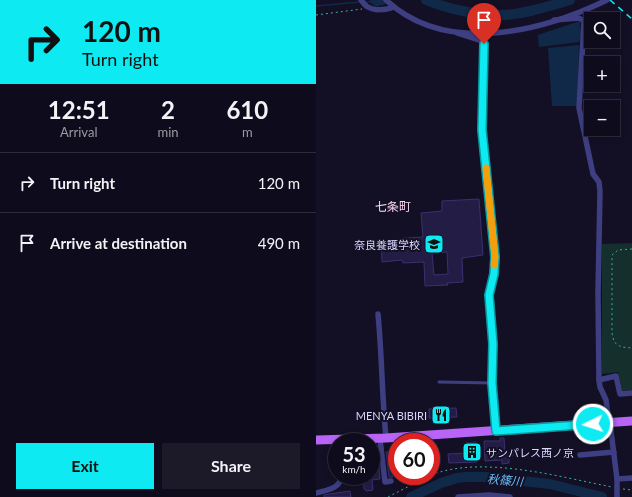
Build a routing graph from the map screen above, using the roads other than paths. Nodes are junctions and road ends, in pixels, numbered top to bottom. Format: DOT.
graph roads {
  1 [pos="361,0"];
  2 [pos="607,0"];
  3 [pos="390,3"];
  4 [pos="554,20"];
  5 [pos="457,32"];
  6 [pos="378,314"];
  7 [pos="599,380"];
  8 [pos="439,382"];
  9 [pos="492,383"];
  10 [pos="632,393"];
  11 [pos="632,421"];
  12 [pos="610,423"];
  13 [pos="496,431"];
  14 [pos="380,439"];
  15 [pos="383,439"];
  16 [pos="316,440"];
  17 [pos="328,440"];
  18 [pos="614,452"];
  19 [pos="580,455"];
  20 [pos="632,478"];
  21 [pos="617,479"];
  22 [pos="386,482"];
  23 [pos="337,485"];
  24 [pos="316,493"];
  25 [pos="458,497"];
  26 [pos="510,497"];
  27 [pos="617,497"];
  1 -- 3 [label="street"];
  2 -- 4 [label="street"];
  3 -- 5 [label="street"];
  4 -- 5 [label="street"];
  4 -- 7 [label="street"];
  5 -- 9 [label="street"];
  6 -- 15 [label="street"];
  7 -- 10 [label="street"];
  7 -- 12 [label="street"];
  8 -- 9 [label="lane"];
  9 -- 13 [label="street"];
  11 -- 12 [label="main road"];
  12 -- 13 [label="main road"];
  12 -- 18 [label="street"];
  13 -- 15 [label="main road"];
  14 -- 15 [label="main road"];
  15 -- 22 [label="street"];
  16 -- 17 [label="main road"];
  18 -- 19 [label="street"];
  18 -- 21 [label="street"];
  20 -- 21 [label="street"];
  21 -- 27 [label="street"];
  23 -- 24 [label="street"];
  25 -- 26 [label="street"];
}
